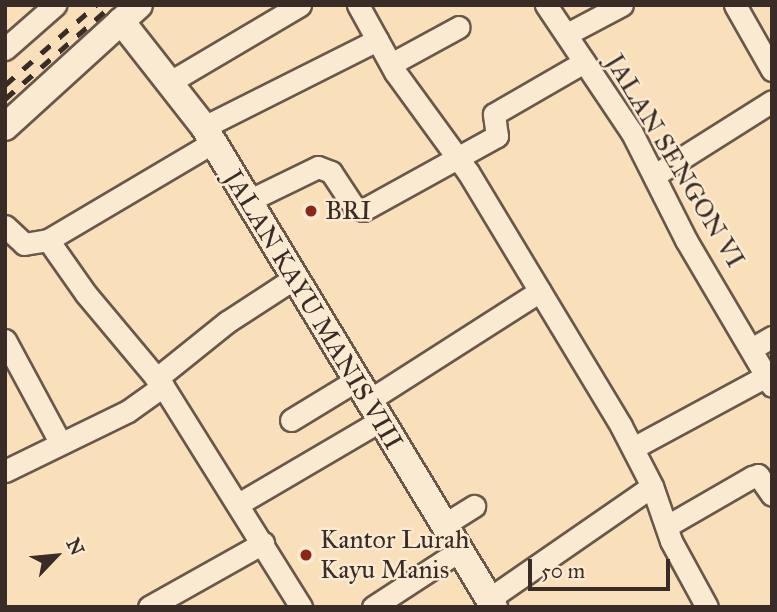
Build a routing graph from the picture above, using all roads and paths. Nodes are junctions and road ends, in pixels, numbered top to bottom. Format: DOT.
graph roads {
  1 [pos="55,5"];
  2 [pos="300,5"];
  3 [pos="358,5"];
  4 [pos="546,5"];
  5 [pos="622,5"];
  6 [pos="735,5"];
  7 [pos="130,13"];
  8 [pos="459,27"];
  9 [pos="566,34"];
  10 [pos="377,40"];
  11 [pos="5,49"];
  12 [pos="584,62"];
  13 [pos="391,64"];
  14 [pos="772,70"];
  15 [pos="170,82"];
  16 [pos="772,101"];
  17 [pos="5,127"];
  18 [pos="208,135"];
  19 [pos="458,159"];
  20 [pos="655,175"];
  21 [pos="246,202"];
  22 [pos="5,226"];
  23 [pos="48,240"];
  24 [pos="293,279"];
  25 [pos="540,291"];
  26 [pos="772,337"];
  27 [pos="5,340"];
  28 [pos="751,349"];
  29 [pos="769,381"];
  30 [pos="160,382"];
  31 [pos="368,401"];
  32 [pos="291,420"];
  33 [pos="60,442"];
  34 [pos="633,447"];
  35 [pos="5,471"];
  36 [pos="652,486"];
  37 [pos="772,495"];
  38 [pos="240,503"];
  39 [pos="474,506"];
  40 [pos="442,526"];
  41 [pos="667,526"];
  42 [pos="263,543"];
  43 [pos="459,551"];
  44 [pos="492,603"];
  45 [pos="698,603"];
  46 [pos="149,607"];
  47 [pos="301,607"];
  48 [pos="373,607"];
  1 -- 11 [label="street"];
  2 -- 15 [label="street"];
  3 -- 10 [label="street"];
  4 -- 9 [label="street, JALAN SENGON VI"];
  5 -- 9 [label="street"];
  6 -- 14 [label="street"];
  7 -- 15 [label="street, JALAN KAYU MANIS VIII"];
  7 -- 17 [label="street"];
  8 -- 13 [label="street"];
  9 -- 12 [label="street, JALAN SENGON VI"];
  10 -- 13 [label="street"];
  10 -- 18 [label="street"];
  12 -- 19 [label="street"];
  12 -- 20 [label="street, JALAN SENGON VI"];
  13 -- 19 [label="street"];
  15 -- 18 [label="street, JALAN KAYU MANIS VIII"];
  16 -- 20 [label="street"];
  18 -- 21 [label="street, JALAN KAYU MANIS VIII"];
  18 -- 23 [label="street"];
  19 -- 21 [label="street"];
  19 -- 25 [label="street"];
  20 -- 28 [label="street, JALAN SENGON VI"];
  21 -- 24 [label="street, JALAN KAYU MANIS VIII"];
  22 -- 23 [label="street"];
  23 -- 30 [label="street"];
  24 -- 30 [label="street"];
  24 -- 31 [label="street, JALAN KAYU MANIS VIII"];
  25 -- 31 [label="street"];
  25 -- 34 [label="street"];
  26 -- 28 [label="street"];
  27 -- 33 [label="street"];
  28 -- 29 [label="street, JALAN SENGON VI"];
  29 -- 34 [label="street"];
  30 -- 33 [label="street"];
  30 -- 38 [label="street"];
  31 -- 32 [label="street"];
  31 -- 38 [label="street"];
  31 -- 40 [label="street, JALAN KAYU MANIS VIII"];
  33 -- 35 [label="street"];
  34 -- 36 [label="street"];
  36 -- 41 [label="street"];
  36 -- 44 [label="street"];
  37 -- 41 [label="street"];
  38 -- 42 [label="street"];
  39 -- 40 [label="street"];
  40 -- 43 [label="street, JALAN KAYU MANIS VIII"];
  41 -- 45 [label="street"];
  42 -- 46 [label="street"];
  42 -- 47 [label="street"];
  43 -- 44 [label="street, JALAN KAYU MANIS VIII"];
  43 -- 48 [label="street"];
}
